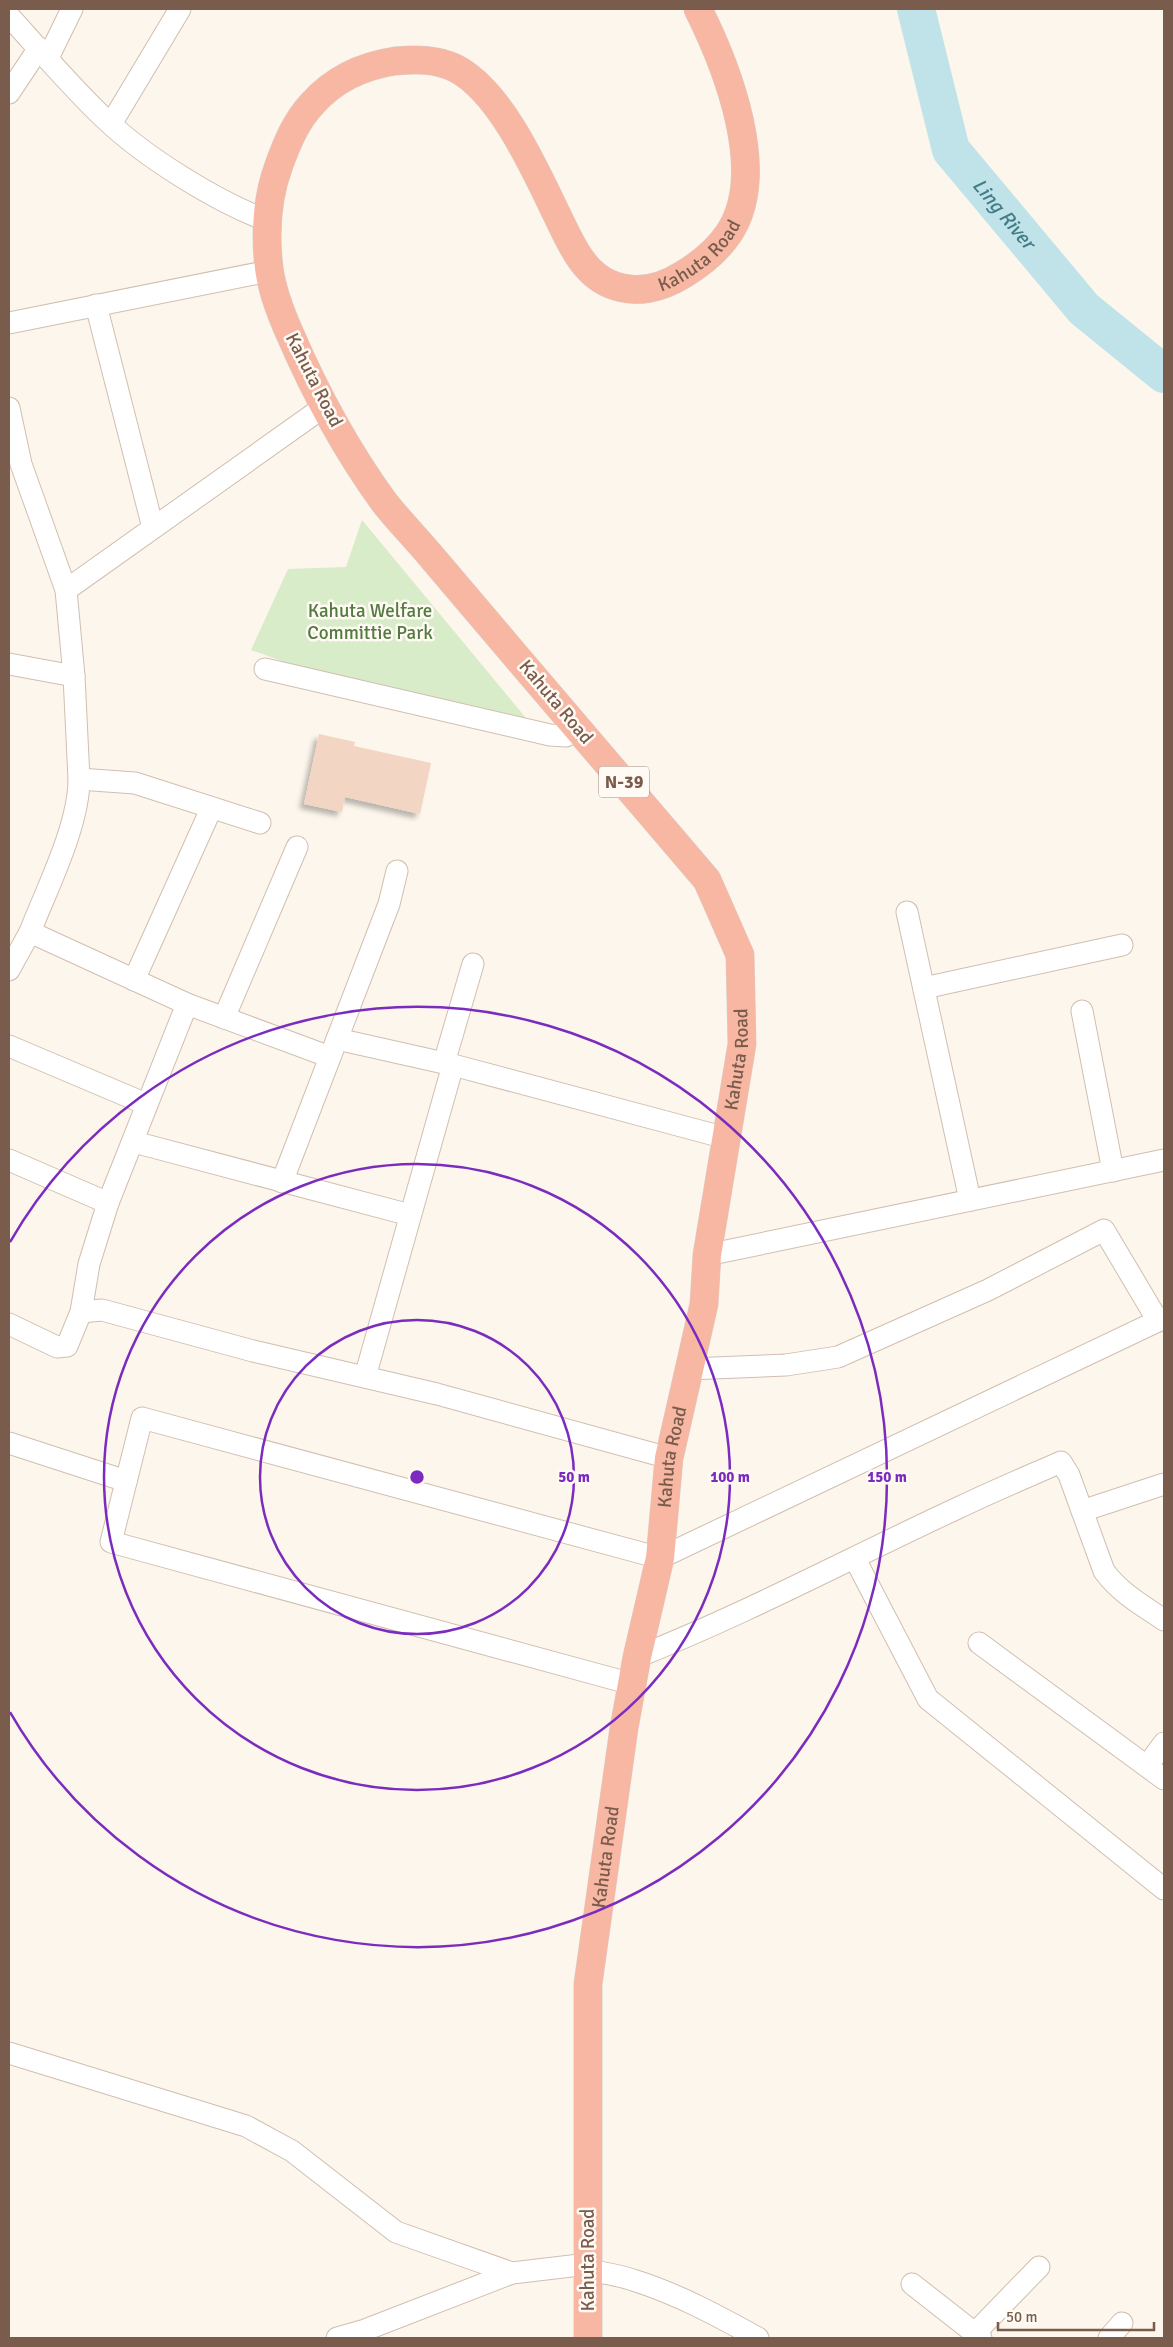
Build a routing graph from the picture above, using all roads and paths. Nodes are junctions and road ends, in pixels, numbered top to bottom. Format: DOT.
graph roads {
  1 [pos="72,9"];
  2 [pos="180,9"];
  3 [pos="698,9"];
  4 [pos="11,20"];
  5 [pos="43,53"];
  6 [pos="9,93"];
  7 [pos="111,124"];
  8 [pos="268,220"];
  9 [pos="269,271"];
  10 [pos="96,306"];
  11 [pos="9,323"];
  12 [pos="325,406"];
  13 [pos="9,408"];
  14 [pos="14,457"];
  15 [pos="153,528"];
  16 [pos="66,590"];
  17 [pos="9,664"];
  18 [pos="265,669"];
  19 [pos="74,676"];
  20 [pos="578,729"];
  21 [pos="79,779"];
  22 [pos="211,808"];
  23 [pos="260,823"];
  24 [pos="297,847"];
  25 [pos="397,871"];
  26 [pos="907,912"];
  27 [pos="30,932"];
  28 [pos="1122,945"];
  29 [pos="474,964"];
  30 [pos="9,970"];
  31 [pos="134,980"];
  32 [pos="924,988"];
  33 [pos="187,1004"];
  34 [pos="1082,1011"];
  35 [pos="224,1018"];
  36 [pos="9,1046"];
  37 [pos="334,1048"];
  38 [pos="448,1064"];
  39 [pos="146,1104"];
  40 [pos="726,1138"];
  41 [pos="134,1142"];
  42 [pos="9,1160"];
  43 [pos="1164,1160"];
  44 [pos="1113,1171"];
  45 [pos="282,1182"];
  46 [pos="970,1200"];
  47 [pos="108,1203"];
  48 [pos="410,1215"];
  49 [pos="707,1255"];
  50 [pos="81,1312"];
  51 [pos="1161,1320"];
  52 [pos="9,1324"];
  53 [pos="689,1369"];
  54 [pos="365,1377"];
  55 [pos="9,1443"];
  56 [pos="669,1458"];
  57 [pos="126,1481"];
  58 [pos="1164,1484"];
  59 [pos="1082,1511"];
  60 [pos="660,1558"];
  61 [pos="855,1559"];
  62 [pos="1164,1620"];
  63 [pos="979,1643"];
  64 [pos="637,1657"];
  65 [pos="632,1684"];
  66 [pos="1164,1743"];
  67 [pos="1147,1766"];
  68 [pos="1164,1779"];
  69 [pos="1164,1889"];
  70 [pos="9,2053"];
  71 [pos="588,2267"];
  72 [pos="1040,2267"];
  73 [pos="512,2273"];
  74 [pos="912,2284"];
  75 [pos="978,2336"];
  76 [pos="337,2338"];
  77 [pos="588,2338"];
  78 [pos="758,2338"];
  1 -- 5 [label="street"];
  2 -- 7 [label="street"];
  3 -- 8 [label="highway, Kahuta Road / N-39"];
  4 -- 5 [label="street"];
  5 -- 6 [label="street"];
  5 -- 7 [label="street"];
  7 -- 8 [label="street"];
  8 -- 9 [label="highway, Kahuta Road / N-39"];
  9 -- 10 [label="street"];
  9 -- 12 [label="highway, Kahuta Road / N-39"];
  10 -- 11 [label="street"];
  10 -- 15 [label="street"];
  12 -- 15 [label="street"];
  12 -- 20 [label="highway, Kahuta Road / N-39"];
  13 -- 14 [label="street"];
  14 -- 16 [label="street"];
  15 -- 16 [label="street"];
  16 -- 19 [label="street"];
  17 -- 19 [label="street"];
  18 -- 20 [label="street"];
  19 -- 21 [label="street"];
  20 -- 40 [label="highway, Kahuta Road / N-39"];
  21 -- 22 [label="street"];
  21 -- 27 [label="street"];
  22 -- 23 [label="street"];
  22 -- 31 [label="street"];
  24 -- 35 [label="street"];
  25 -- 37 [label="street"];
  26 -- 32 [label="street"];
  27 -- 30 [label="street"];
  27 -- 31 [label="street"];
  28 -- 32 [label="street"];
  29 -- 38 [label="street"];
  31 -- 33 [label="street"];
  32 -- 46 [label="street"];
  33 -- 35 [label="street"];
  33 -- 39 [label="street"];
  34 -- 44 [label="street"];
  35 -- 37 [label="street"];
  36 -- 39 [label="street"];
  37 -- 38 [label="street"];
  37 -- 45 [label="street"];
  38 -- 40 [label="street"];
  38 -- 48 [label="street"];
  39 -- 41 [label="street"];
  40 -- 49 [label="highway, Kahuta Road / N-39"];
  41 -- 45 [label="street"];
  41 -- 47 [label="street"];
  42 -- 47 [label="street"];
  43 -- 44 [label="street"];
  44 -- 46 [label="street"];
  45 -- 48 [label="street"];
  46 -- 49 [label="street"];
  47 -- 50 [label="street"];
  48 -- 54 [label="street"];
  49 -- 53 [label="highway, Kahuta Road / N-39"];
  50 -- 52 [label="street"];
  50 -- 54 [label="street"];
  51 -- 53 [label="street"];
  51 -- 60 [label="street"];
  53 -- 56 [label="highway, Kahuta Road / N-39"];
  54 -- 56 [label="street"];
  55 -- 57 [label="street"];
  56 -- 60 [label="highway, Kahuta Road / N-39"];
  57 -- 60 [label="street"];
  57 -- 65 [label="street"];
  58 -- 59 [label="street"];
  59 -- 61 [label="street"];
  59 -- 62 [label="street"];
  60 -- 64 [label="highway, Kahuta Road / N-39"];
  61 -- 64 [label="street"];
  61 -- 69 [label="street"];
  63 -- 67 [label="street"];
  64 -- 65 [label="highway, Kahuta Road / N-39"];
  65 -- 71 [label="highway, Kahuta Road / N-39"];
  66 -- 67 [label="street"];
  67 -- 68 [label="street"];
  70 -- 73 [label="street"];
  71 -- 73 [label="street"];
  71 -- 77 [label="highway, Kahuta Road / N-39"];
  71 -- 78 [label="street"];
  72 -- 75 [label="street"];
  73 -- 76 [label="street"];
  74 -- 75 [label="street"];
}
